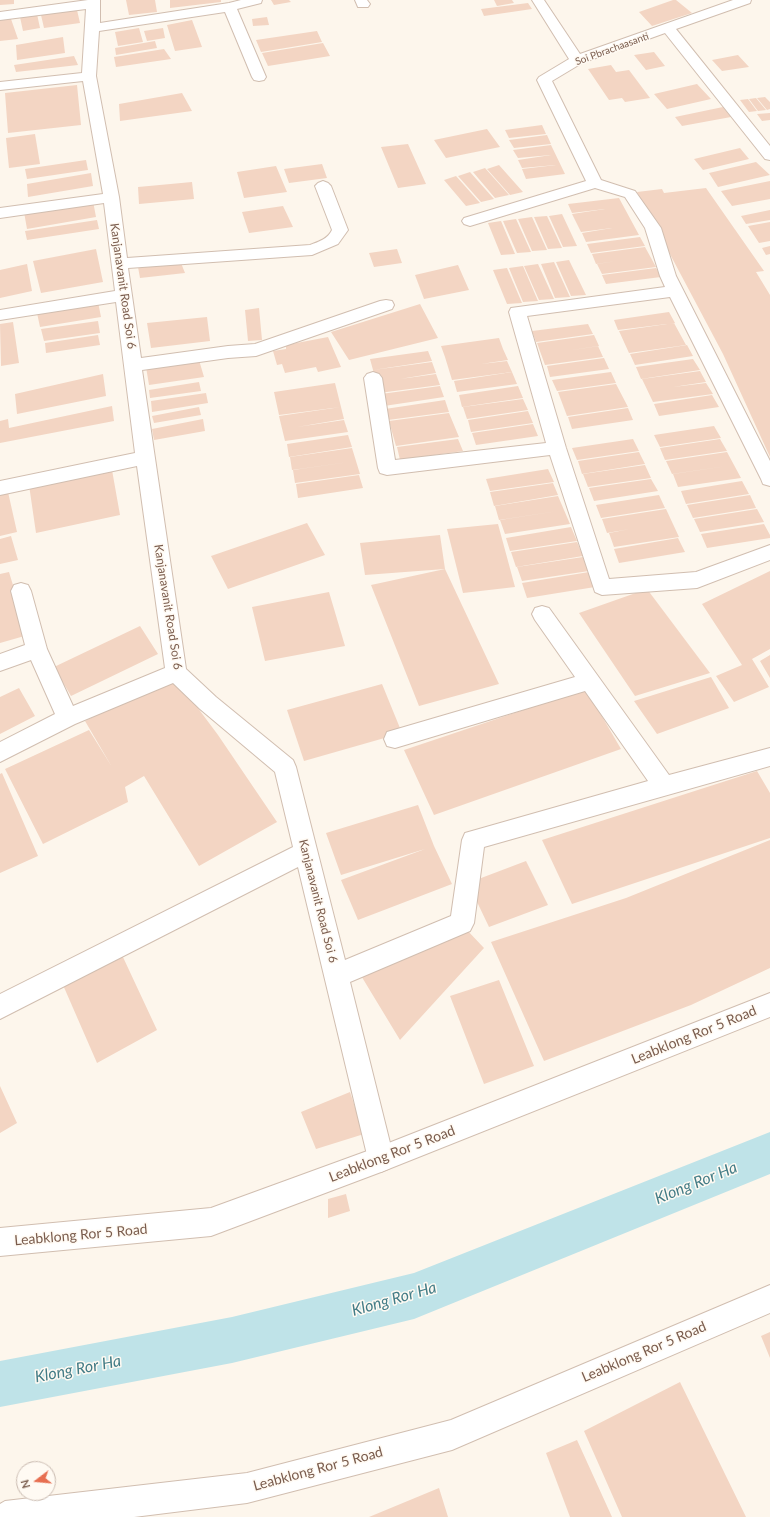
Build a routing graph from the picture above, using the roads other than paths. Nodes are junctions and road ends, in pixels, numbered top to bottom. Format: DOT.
graph roads {
  1 [pos="256,0"];
  2 [pos="538,0"];
  3 [pos="745,0"];
  4 [pos="93,2"];
  5 [pos="230,7"];
  6 [pos="0,16"];
  7 [pos="93,28"];
  8 [pos="669,29"];
  9 [pos="577,60"];
  10 [pos="89,76"];
  11 [pos="259,77"];
  12 [pos="0,86"];
  13 [pos="770,156"];
  14 [pos="595,183"];
  15 [pos="323,186"];
  16 [pos="111,197"];
  17 [pos="0,213"];
  18 [pos="470,221"];
  19 [pos="120,263"];
  20 [pos="676,291"];
  21 [pos="124,295"];
  22 [pos="386,305"];
  23 [pos="0,315"];
  24 [pos="134,366"];
  25 [pos="373,378"];
  26 [pos="557,448"];
  27 [pos="145,458"];
  28 [pos="770,478"];
  29 [pos="0,488"];
  30 [pos="770,552"];
  31 [pos="21,591"];
  32 [pos="542,614"];
  33 [pos="37,649"];
  34 [pos="0,663"];
  35 [pos="176,673"];
  36 [pos="589,681"];
  37 [pos="67,718"];
  38 [pos="395,739"];
  39 [pos="0,753"];
  40 [pos="770,757"];
  41 [pos="664,786"];
  42 [pos="305,852"];
  43 [pos="336,976"];
  44 [pos="770,1005"];
  45 [pos="0,1007"];
  46 [pos="381,1159"];
  47 [pos="0,1242"];
  48 [pos="770,1298"];
  49 [pos="5,1517"];
  1 -- 5 [label="street"];
  2 -- 9 [label="street"];
  3 -- 8 [label="street, Soi Pbrachaasanti"];
  4 -- 6 [label="street"];
  4 -- 7 [label="street, Kanjanavanit Road Soi 6"];
  5 -- 7 [label="street"];
  5 -- 11 [label="street"];
  7 -- 10 [label="street, Kanjanavanit Road Soi 6"];
  8 -- 9 [label="street, Soi Pbrachaasanti"];
  8 -- 13 [label="street"];
  9 -- 14 [label="street, Soi Pbrachaasanti"];
  10 -- 12 [label="street"];
  10 -- 16 [label="street, Kanjanavanit Road Soi 6"];
  14 -- 18 [label="street"];
  14 -- 20 [label="street"];
  15 -- 19 [label="street"];
  16 -- 17 [label="street"];
  16 -- 19 [label="street, Kanjanavanit Road Soi 6"];
  19 -- 21 [label="street, Kanjanavanit Road Soi 6"];
  20 -- 26 [label="street"];
  20 -- 28 [label="street"];
  21 -- 23 [label="street"];
  21 -- 24 [label="street, Kanjanavanit Road Soi 6"];
  22 -- 24 [label="street"];
  24 -- 27 [label="street, Kanjanavanit Road Soi 6"];
  25 -- 26 [label="street"];
  26 -- 30 [label="street"];
  27 -- 29 [label="street"];
  27 -- 35 [label="street, Kanjanavanit Road Soi 6"];
  31 -- 33 [label="street"];
  32 -- 36 [label="street"];
  33 -- 34 [label="street"];
  33 -- 37 [label="street"];
  35 -- 37 [label="street"];
  35 -- 42 [label="street, Kanjanavanit Road Soi 6"];
  36 -- 38 [label="street"];
  36 -- 41 [label="street"];
  37 -- 39 [label="street"];
  40 -- 41 [label="street"];
  41 -- 43 [label="street"];
  42 -- 43 [label="street, Kanjanavanit Road Soi 6"];
  42 -- 45 [label="street"];
  43 -- 46 [label="street, Kanjanavanit Road Soi 6"];
  44 -- 46 [label="street, Leabklong Ror 5 Road"];
  46 -- 47 [label="street, Leabklong Ror 5 Road"];
  48 -- 49 [label="street, Leabklong Ror 5 Road"];
}
